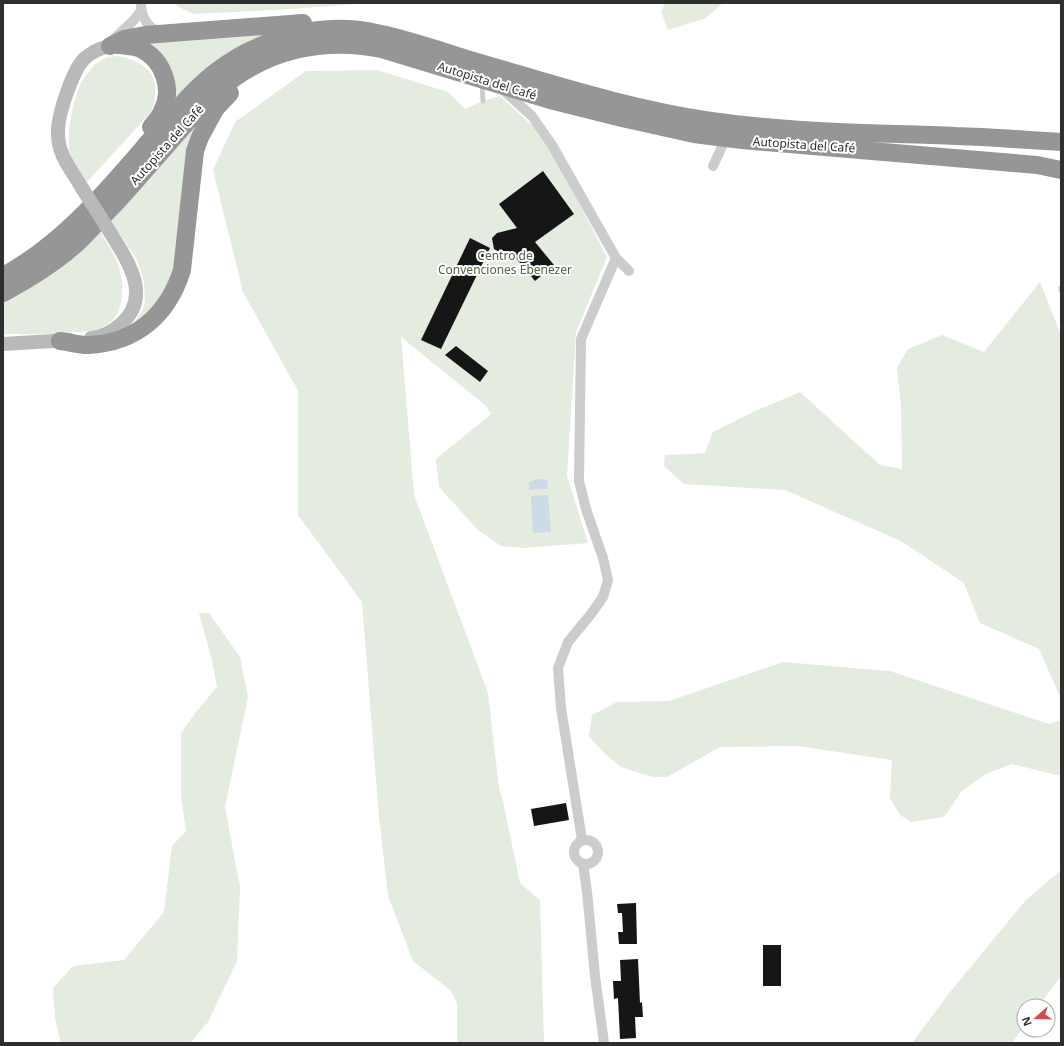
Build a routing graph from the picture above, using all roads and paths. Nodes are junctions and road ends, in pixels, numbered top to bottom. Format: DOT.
graph roads {
  1 [pos="141,7"];
  2 [pos="166,33"];
  3 [pos="405,40"];
  4 [pos="344,44"];
  5 [pos="106,46"];
  6 [pos="490,82"];
  7 [pos="483,101"];
  8 [pos="726,138"];
  9 [pos="1061,142"];
  10 [pos="713,166"];
  11 [pos="1061,170"];
  12 [pos="59,237"];
  13 [pos="616,258"];
  14 [pos="629,271"];
  15 [pos="3,276"];
  16 [pos="3,293"];
  17 [pos="60,341"];
  18 [pos="3,344"];
  19 [pos="582,840"];
  20 [pos="583,864"];
  21 [pos="604,1043"];
  1 -- 2 [label="street"];
  1 -- 5 [label="street"];
  2 -- 3 [label="highway"];
  2 -- 5 [label="highway"];
  3 -- 9 [label="highway, Autopista del Café"];
  3 -- 12 [label="highway, Autopista del Café"];
  4 -- 6 [label="highway, Autopista del Café"];
  4 -- 16 [label="highway, Autopista del Café"];
  4 -- 17 [label="highway"];
  5 -- 12 [label="highway"];
  5 -- 17 [label="main road, bridge"];
  6 -- 7 [label="lane"];
  6 -- 8 [label="highway, Autopista del Café"];
  6 -- 13 [label="street"];
  8 -- 10 [label="street"];
  8 -- 11 [label="highway, Autopista del Café"];
  12 -- 15 [label="highway, Autopista del Café"];
  13 -- 14 [label="street"];
  13 -- 19 [label="street"];
  17 -- 18 [label="main road"];
  19 -- 20 [label="street"];
  19 -- 20 [label="street"];
  20 -- 21 [label="street"];
}
